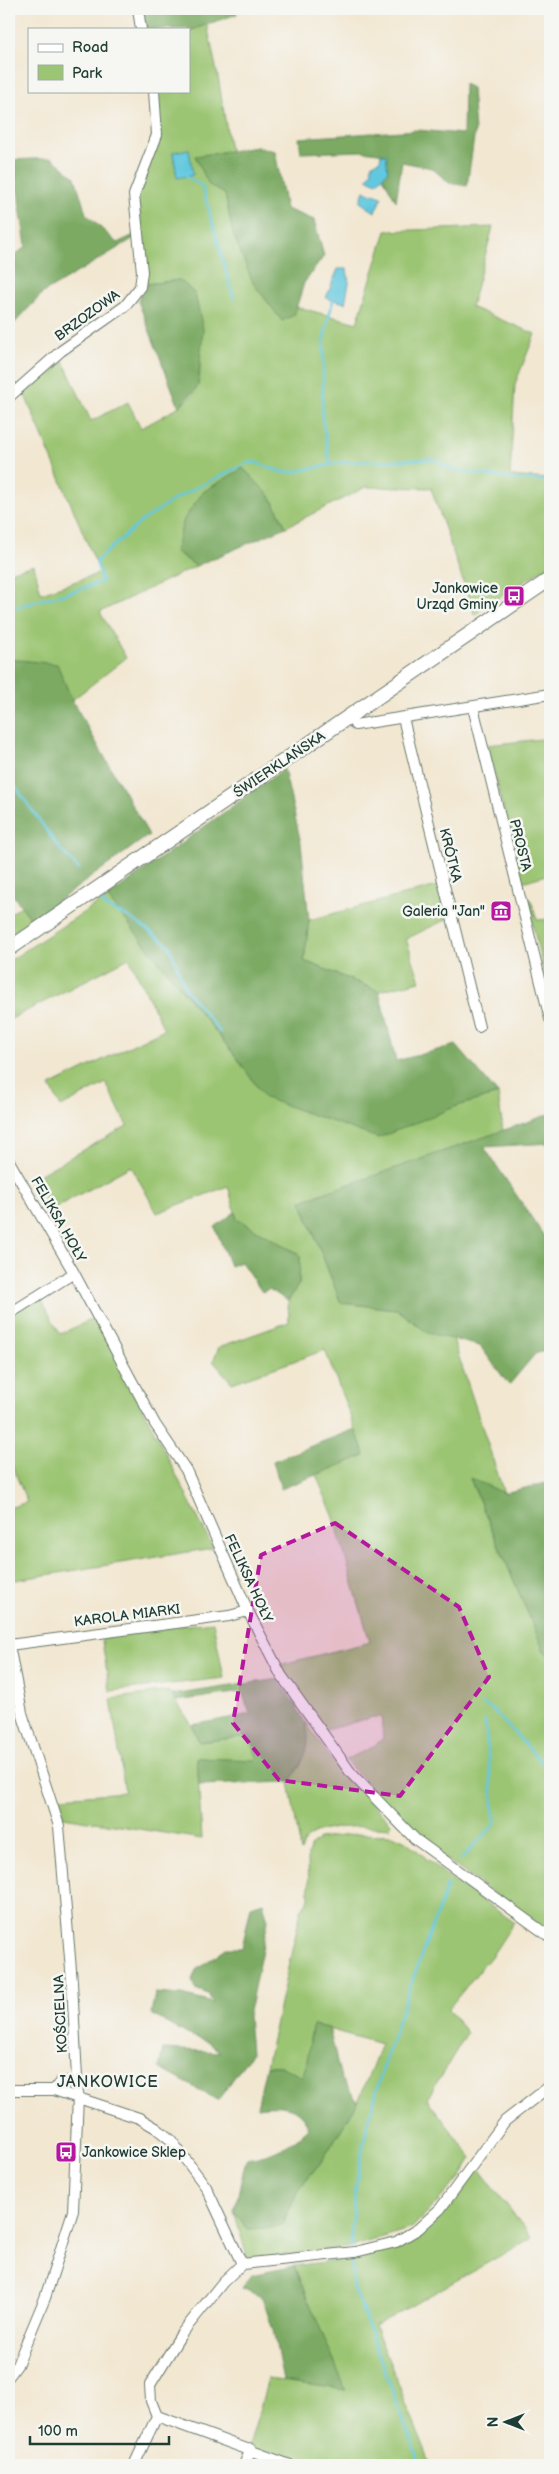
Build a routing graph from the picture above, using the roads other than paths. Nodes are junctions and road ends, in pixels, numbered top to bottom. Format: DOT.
graph roads {
  1 [pos="138,9"];
  2 [pos="140,28"];
  3 [pos="154,92"];
  4 [pos="9,397"];
  5 [pos="550,579"];
  6 [pos="550,694"];
  7 [pos="473,707"];
  8 [pos="403,718"];
  9 [pos="355,725"];
  10 [pos="9,949"];
  11 [pos="550,1019"];
  12 [pos="479,1027"];
  13 [pos="9,1161"];
  14 [pos="74,1273"];
  15 [pos="9,1314"];
  16 [pos="248,1611"];
  17 [pos="9,1645"];
  18 [pos="550,1937"];
  19 [pos="77,2081"];
  20 [pos="550,2086"];
  21 [pos="9,2090"];
  22 [pos="54,2090"];
  23 [pos="78,2097"];
  24 [pos="242,2264"];
  25 [pos="9,2376"];
  26 [pos="157,2416"];
  27 [pos="251,2449"];
  28 [pos="134,2465"];
  29 [pos="244,2465"];
  30 [pos="290,2465"];
  1 -- 2 [label="street"];
  3 -- 4 [label="street, BRZOZOWA"];
  5 -- 10 [label="main road, ŚWIERKLAŃSKA"];
  6 -- 7 [label="street"];
  7 -- 8 [label="street"];
  7 -- 11 [label="street, PROSTA"];
  8 -- 9 [label="street"];
  8 -- 12 [label="street, KRÓTKA"];
  13 -- 14 [label="street, FELIKSA HOŁY"];
  14 -- 15 [label="street"];
  14 -- 16 [label="street, FELIKSA HOŁY"];
  16 -- 17 [label="street, KAROLA MIARKI"];
  16 -- 18 [label="street, FELIKSA HOŁY"];
  17 -- 19 [label="street, KOŚCIELNA"];
  19 -- 22 [label="street"];
  19 -- 23 [label="street, KOŚCIELNA"];
  20 -- 24 [label="street"];
  21 -- 22 [label="street"];
  22 -- 23 [label="street"];
  23 -- 24 [label="street"];
  23 -- 25 [label="street, KOŚCIELNA"];
  24 -- 26 [label="street"];
  26 -- 27 [label="street"];
  26 -- 28 [label="street"];
  27 -- 29 [label="street"];
  27 -- 30 [label="street"];
}
